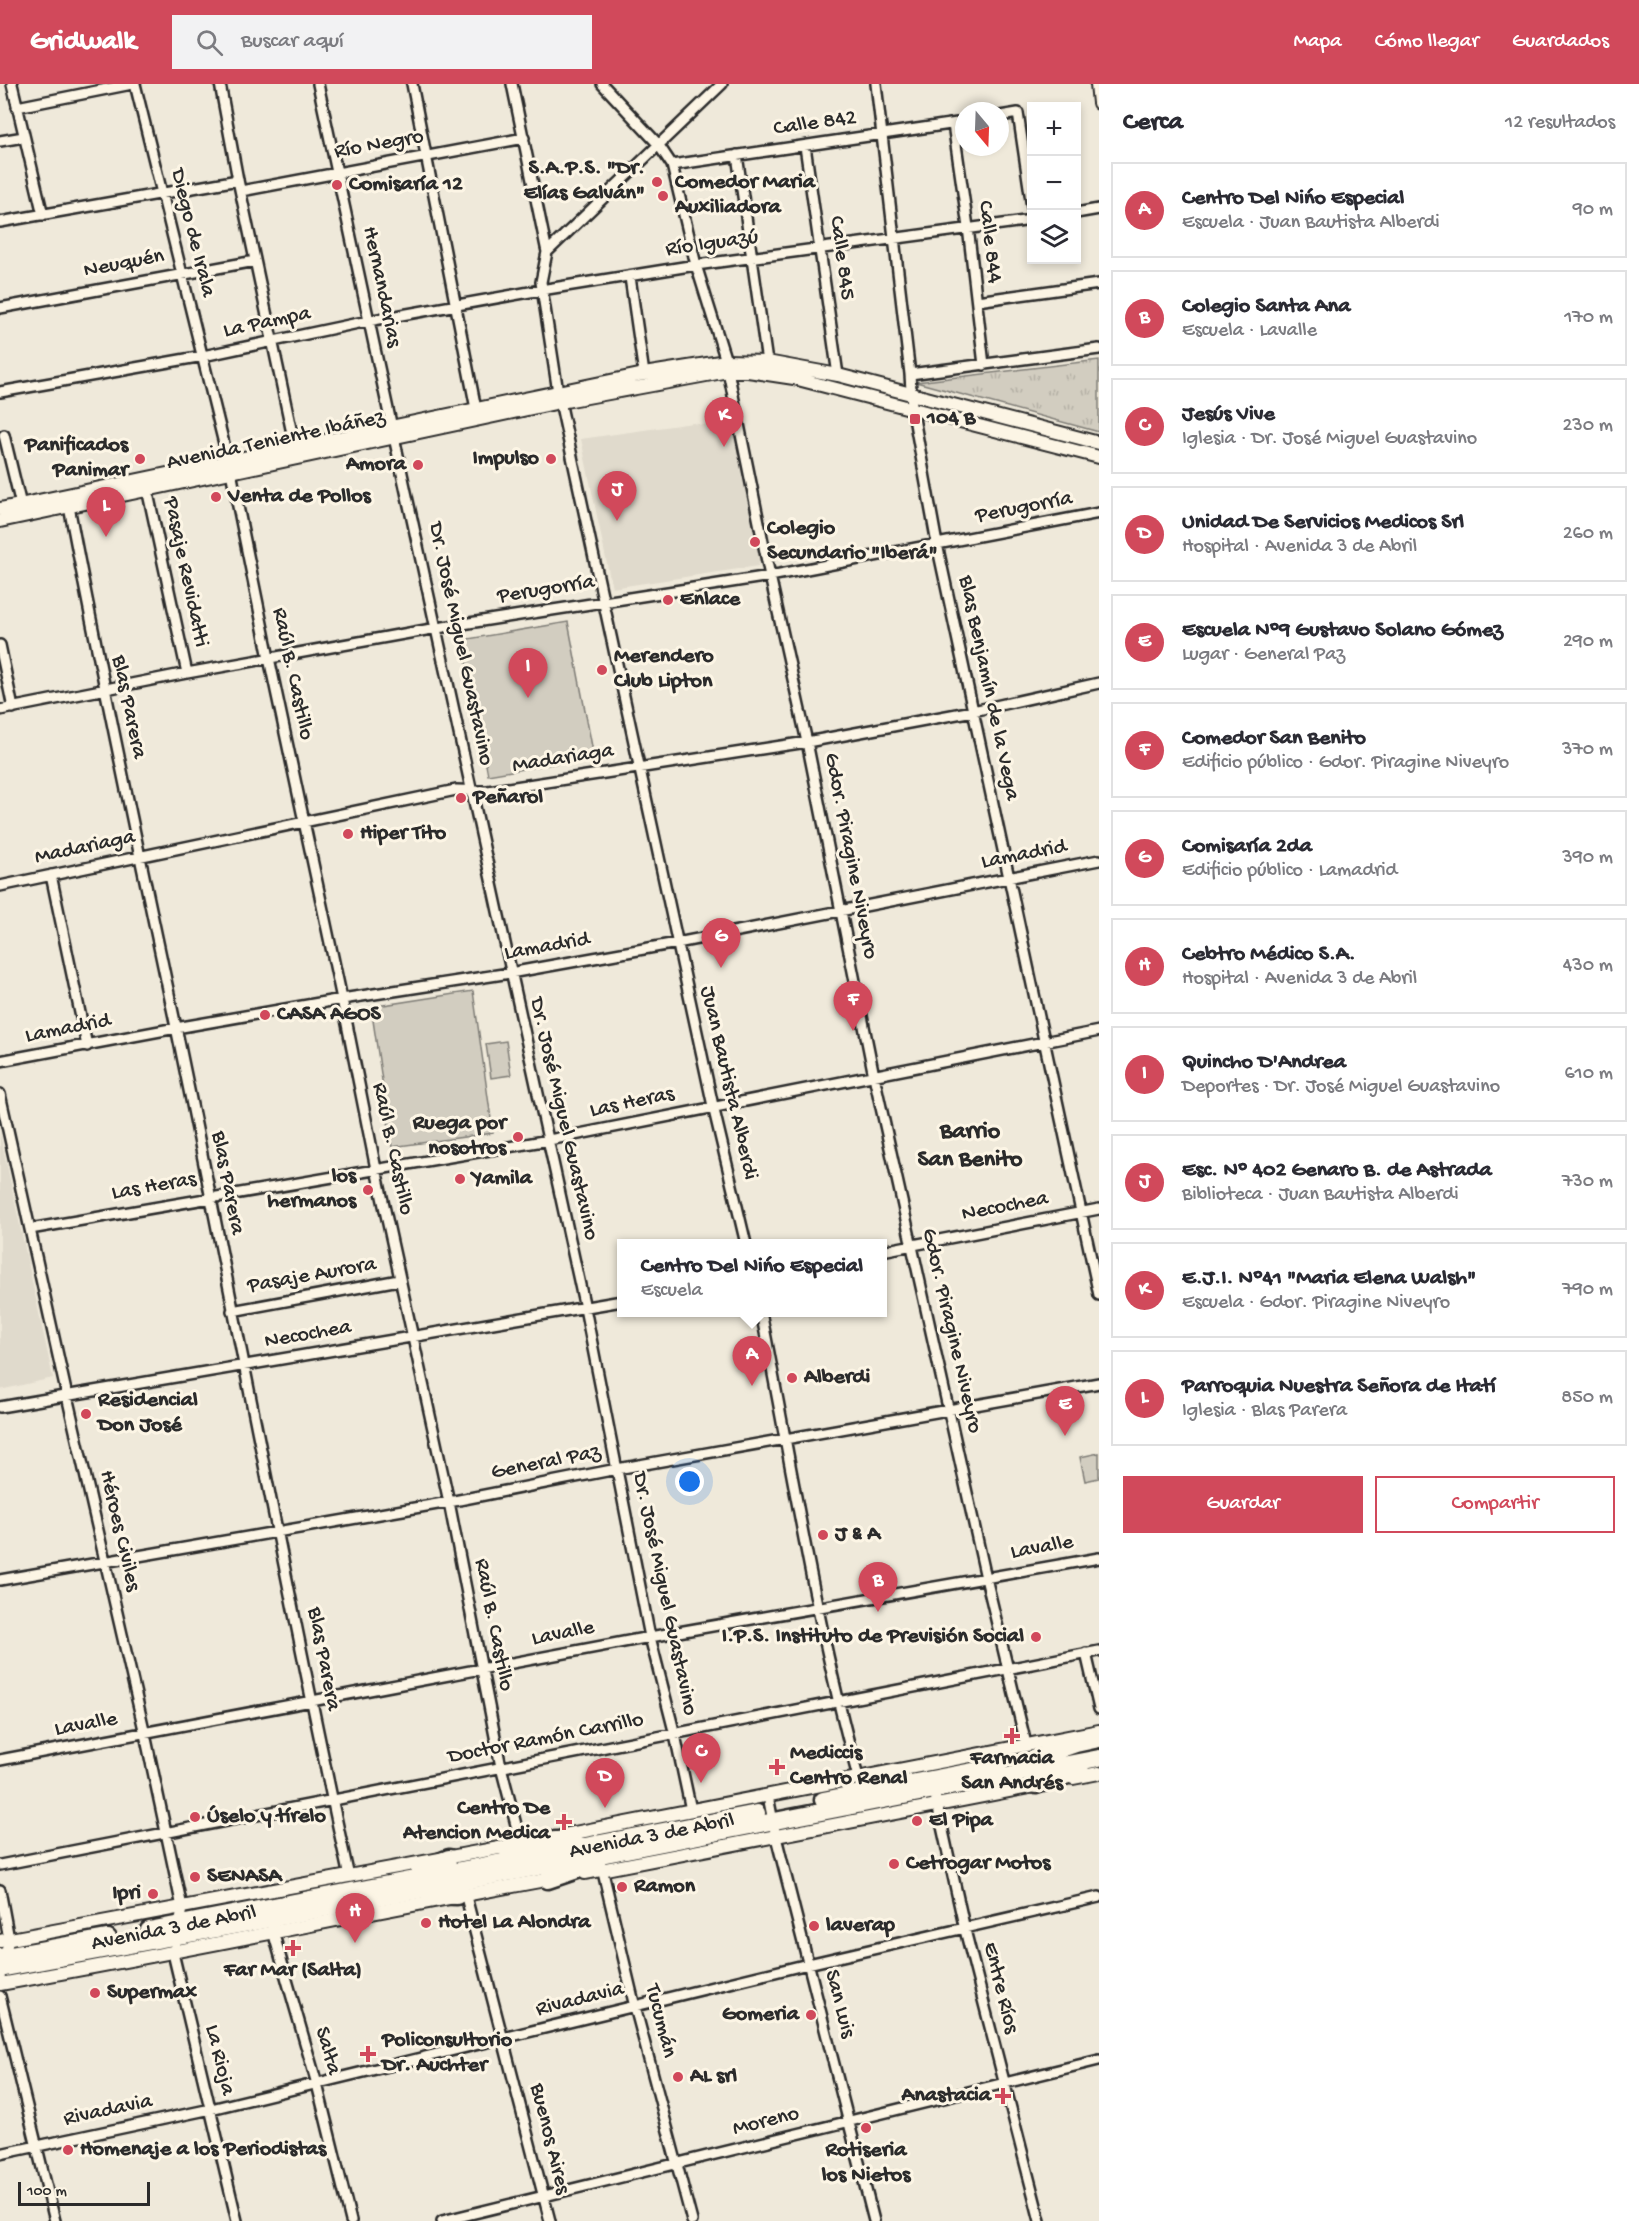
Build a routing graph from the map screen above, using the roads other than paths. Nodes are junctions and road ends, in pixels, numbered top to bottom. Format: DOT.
graph roads {
  1 [pos="12,84"];
  2 [pos="134,84"];
  3 [pos="220,84"];
  4 [pos="318,84"];
  5 [pos="412,84"];
  6 [pos="512,84"];
  7 [pos="602,84"];
  8 [pos="722,84"];
  9 [pos="876,84"];
  10 [pos="1096,84"];
  11 [pos="1099,102"];
  12 [pos="17,107"];
  13 [pos="1009,114"];
  14 [pos="953,124"];
  15 [pos="883,135"];
  16 [pos="24,137"];
  17 [pos="524,138"];
  18 [pos="0,141"];
  19 [pos="658,144"];
  20 [pos="806,146"];
  21 [pos="736,155"];
  22 [pos="425,156"];
  23 [pos="672,165"];
  24 [pos="336,172"];
  25 [pos="1027,173"];
  26 [pos="238,180"];
  27 [pos="241,191"];
  28 [pos="161,194"];
  29 [pos="1099,209"];
  30 [pos="1081,212"];
  31 [pos="43,215"];
  32 [pos="1027,221"];
  33 [pos="0,222"];
  34 [pos="968,227"];
  35 [pos="895,239"];
  36 [pos="820,249"];
  37 [pos="547,252"];
  38 [pos="752,258"];
  39 [pos="255,261"];
  40 [pos="696,265"];
  41 [pos="182,273"];
  42 [pos="630,277"];
  43 [pos="1099,285"];
  44 [pos="541,290"];
  45 [pos="977,302"];
  46 [pos="455,306"];
  47 [pos="0,308"];
  48 [pos="368,321"];
  49 [pos="272,341"];
  50 [pos="1099,349"];
  51 [pos="203,356"];
  52 [pos="767,362"];
  53 [pos="984,365"];
  54 [pos="727,366"];
  55 [pos="644,374"];
  56 [pos="910,374"];
  57 [pos="838,375"];
  58 [pos="0,392"];
  59 [pos="912,394"];
  60 [pos="559,397"];
  61 [pos="912,407"];
  62 [pos="477,414"];
  63 [pos="393,432"];
  64 [pos="4,435"];
  65 [pos="1099,443"];
  66 [pos="296,453"];
  67 [pos="1099,457"];
  68 [pos="229,467"];
  69 [pos="146,484"];
  70 [pos="68,501"];
  71 [pos="21,505"];
  72 [pos="0,509"];
  73 [pos="1099,513"];
  74 [pos="0,521"];
  75 [pos="937,544"];
  76 [pos="770,576"];
  77 [pos="602,601"];
  78 [pos="437,628"];
  79 [pos="0,645"];
  80 [pos="268,658"];
  81 [pos="187,673"];
  82 [pos="1099,683"];
  83 [pos="104,690"];
  84 [pos="13,708"];
  85 [pos="0,711"];
  86 [pos="973,711"];
  87 [pos="807,741"];
  88 [pos="639,766"];
  89 [pos="472,790"];
  90 [pos="304,820"];
  91 [pos="139,856"];
  92 [pos="1099,860"];
  93 [pos="51,875"];
  94 [pos="1008,879"];
  95 [pos="0,886"];
  96 [pos="841,911"];
  97 [pos="677,943"];
  98 [pos="510,973"];
  99 [pos="342,999"];
  100 [pos="176,1028"];
  101 [pos="1099,1031"];
  102 [pos="1045,1042"];
  103 [pos="87,1046"];
  104 [pos="0,1061"];
  105 [pos="874,1076"];
  106 [pos="0,1094"];
  107 [pos="712,1106"];
  108 [pos="549,1140"];
  109 [pos="376,1169"];
  110 [pos="210,1197"];
  111 [pos="1099,1209"];
  112 [pos="1082,1212"];
  113 [pos="30,1229"];
  114 [pos="745,1239"];
  115 [pos="912,1246"];
  116 [pos="887,1250"];
  117 [pos="399,1280"];
  118 [pos="1099,1295"];
  119 [pos="617,1302"];
  120 [pos="585,1308"];
  121 [pos="232,1311"];
  122 [pos="762,1317"];
  123 [pos="411,1337"];
  124 [pos="243,1366"];
  125 [pos="1099,1383"];
  126 [pos="67,1396"];
  127 [pos="0,1407"];
  128 [pos="949,1411"];
  129 [pos="786,1439"];
  130 [pos="617,1469"];
  131 [pos="449,1502"];
  132 [pos="278,1531"];
  133 [pos="1099,1558"];
  134 [pos="106,1561"];
  135 [pos="986,1578"];
  136 [pos="0,1580"];
  137 [pos="816,1608"];
  138 [pos="650,1637"];
  139 [pos="1099,1651"];
  140 [pos="1086,1653"];
  141 [pos="482,1670"];
  142 [pos="1006,1670"];
  143 [pos="312,1702"];
  144 [pos="837,1702"];
  145 [pos="1099,1709"];
  146 [pos="1099,1731"];
  147 [pos="145,1734"];
  148 [pos="675,1735"];
  149 [pos="1099,1739"];
  150 [pos="1099,1747"];
  151 [pos="1026,1753"];
  152 [pos="1099,1758"];
  153 [pos="0,1760"];
  154 [pos="501,1767"];
  155 [pos="1099,1767"];
  156 [pos="1099,1773"];
  157 [pos="858,1778"];
  158 [pos="933,1784"];
  159 [pos="1036,1785"];
  160 [pos="332,1800"];
  161 [pos="772,1816"];
  162 [pos="697,1823"];
  163 [pos="166,1831"];
  164 [pos="539,1840"];
  165 [pos="521,1844"];
  166 [pos="598,1849"];
  167 [pos="0,1865"];
  168 [pos="459,1874"];
  169 [pos="349,1877"];
  170 [pos="548,1880"];
  171 [pos="0,1890"];
  172 [pos="1099,1898"];
  173 [pos="320,1903"];
  174 [pos="269,1913"];
  175 [pos="178,1930"];
  176 [pos="965,1930"];
  177 [pos="2,1962"];
  178 [pos="808,1964"];
  179 [pos="0,1996"];
  180 [pos="635,2007"];
  181 [pos="503,2039"];
  182 [pos="1099,2060"];
  183 [pos="317,2084"];
  184 [pos="1004,2084"];
  185 [pos="212,2109"];
  186 [pos="849,2122"];
  187 [pos="36,2146"];
  188 [pos="0,2154"];
  189 [pos="677,2164"];
  190 [pos="544,2197"];
  191 [pos="55,2221"];
  192 [pos="237,2221"];
  193 [pos="351,2221"];
  194 [pos="442,2221"];
  195 [pos="550,2221"];
  196 [pos="692,2221"];
  197 [pos="874,2221"];
  198 [pos="1040,2221"];
  1 -- 12 [label="street"];
  2 -- 12 [label="street"];
  2 -- 28 [label="street, Diego de Irala"];
  3 -- 26 [label="street"];
  4 -- 24 [label="street, Hernandarias"];
  5 -- 22 [label="street"];
  6 -- 17 [label="street"];
  7 -- 19 [label="street"];
  8 -- 19 [label="street"];
  9 -- 15 [label="street, Blas Benjamín de la Vega"];
  10 -- 11 [label="main road"];
  12 -- 16 [label="street"];
  13 -- 25 [label="street"];
  14 -- 15 [label="street, Calle 842"];
  14 -- 34 [label="street, Calle 844"];
  15 -- 20 [label="street, Calle 842"];
  15 -- 35 [label="street, Blas Benjamín de la Vega"];
  16 -- 18 [label="street"];
  16 -- 31 [label="street"];
  17 -- 22 [label="street, Río Negro"];
  17 -- 37 [label="street"];
  19 -- 23 [label="street"];
  19 -- 37 [label="street"];
  20 -- 21 [label="street, Calle 842"];
  20 -- 36 [label="street, Calle 845"];
  21 -- 23 [label="street, Calle 842"];
  21 -- 38 [label="street"];
  22 -- 24 [label="street, Río Negro"];
  22 -- 46 [label="street"];
  23 -- 40 [label="street, Gdor. Piragine Niveyro"];
  24 -- 27 [label="street, Río Negro"];
  24 -- 48 [label="street, Hernandarias"];
  26 -- 27 [label="street"];
  26 -- 28 [label="street"];
  27 -- 39 [label="street"];
  28 -- 31 [label="street"];
  28 -- 41 [label="street, Diego de Irala"];
  29 -- 30 [label="street"];
  31 -- 33 [label="street"];
  32 -- 34 [label="street, Río Iguazú"];
  34 -- 35 [label="street, Río Iguazú"];
  34 -- 45 [label="street, Calle 844"];
  35 -- 36 [label="street, Río Iguazú"];
  35 -- 56 [label="street, Blas Benjamín de la Vega"];
  36 -- 38 [label="street, Río Iguazú"];
  36 -- 57 [label="street, Calle 845"];
  37 -- 44 [label="street, Juan Bautista Alberdi"];
  38 -- 40 [label="street, Río Iguazú"];
  38 -- 52 [label="street"];
  39 -- 41 [label="street, Neuquén"];
  39 -- 49 [label="street"];
  40 -- 42 [label="street, Río Iguazú"];
  40 -- 54 [label="street, Gdor. Piragine Niveyro"];
  41 -- 47 [label="street, Neuquén"];
  41 -- 51 [label="street, Diego de Irala"];
  42 -- 44 [label="street, Río Iguazú"];
  42 -- 55 [label="street"];
  43 -- 45 [label="street"];
  44 -- 46 [label="street, La Pampa"];
  44 -- 60 [label="street, Juan Bautista Alberdi"];
  45 -- 53 [label="street, Calle 844"];
  46 -- 48 [label="street, La Pampa"];
  46 -- 62 [label="street"];
  48 -- 49 [label="street, La Pampa"];
  48 -- 63 [label="street, Hernandarias"];
  49 -- 51 [label="street, La Pampa"];
  49 -- 66 [label="street"];
  50 -- 53 [label="street"];
  51 -- 58 [label="street, La Pampa"];
  51 -- 68 [label="street, Diego de Irala"];
  52 -- 54 [label="main road"];
  52 -- 57 [label="main road"];
  53 -- 56 [label="street"];
  54 -- 55 [label="main road"];
  54 -- 60 [label="main road"];
  54 -- 61 [label="main road"];
  54 -- 76 [label="street, Gdor. Piragine Niveyro"];
  55 -- 60 [label="main road"];
  56 -- 59 [label="street, Blas Benjamín de la Vega"];
  57 -- 59 [label="main road"];
  59 -- 61 [label="street, Blas Benjamín de la Vega"];
  59 -- 65 [label="main road"];
  60 -- 62 [label="main road, Avenida Teniente Ibáñez"];
  60 -- 77 [label="street, Juan Bautista Alberdi"];
  61 -- 67 [label="main road"];
  61 -- 75 [label="street, Blas Benjamín de la Vega"];
  62 -- 63 [label="main road, Avenida Teniente Ibáñez"];
  63 -- 66 [label="main road, Avenida Teniente Ibáñez"];
  63 -- 78 [label="street, Dr. José Miguel Guastavino"];
  64 -- 71 [label="street"];
  66 -- 68 [label="main road, Avenida Teniente Ibáñez"];
  68 -- 69 [label="main road, Avenida Teniente Ibáñez"];
  68 -- 80 [label="street, Raúl B. Castillo"];
  69 -- 70 [label="main road, Avenida Teniente Ibáñez"];
  69 -- 81 [label="street, Pasaje Revidatti"];
  70 -- 71 [label="main road, Avenida Teniente Ibáñez"];
  70 -- 74 [label="main road, Avenida Teniente Ibáñez"];
  70 -- 83 [label="street, Blas Parera"];
  71 -- 72 [label="main road, Avenida Teniente Ibáñez"];
  73 -- 75 [label="street, Perugorría"];
  75 -- 76 [label="street, Perugorría"];
  75 -- 86 [label="street, Blas Benjamín de la Vega"];
  76 -- 77 [label="street, Perugorría"];
  76 -- 87 [label="street, Gdor. Piragine Niveyro"];
  77 -- 78 [label="street, Perugorría"];
  77 -- 88 [label="street, Juan Bautista Alberdi"];
  78 -- 80 [label="street, Perugorría"];
  78 -- 89 [label="street, Dr. José Miguel Guastavino"];
  79 -- 84 [label="street"];
  80 -- 81 [label="street, Perugorría"];
  80 -- 90 [label="street, Raúl B. Castillo"];
  81 -- 83 [label="street, Perugorría"];
  82 -- 86 [label="street, Madariaga"];
  83 -- 84 [label="street, Perugorría"];
  83 -- 91 [label="street, Blas Parera"];
  84 -- 85 [label="street, Perugorría"];
  86 -- 87 [label="street, Madariaga"];
  86 -- 94 [label="street, Blas Benjamín de la Vega"];
  87 -- 88 [label="street, Madariaga"];
  87 -- 96 [label="street, Gdor. Piragine Niveyro"];
  88 -- 89 [label="street, Madariaga"];
  88 -- 97 [label="street, Juan Bautista Alberdi"];
  89 -- 90 [label="street, Madariaga"];
  89 -- 98 [label="street, Dr. José Miguel Guastavino"];
  90 -- 91 [label="street, Madariaga"];
  90 -- 99 [label="street, Raúl B. Castillo"];
  91 -- 93 [label="street, Madariaga"];
  91 -- 100 [label="street, Blas Parera"];
  92 -- 94 [label="street, Lamadrid"];
  93 -- 95 [label="street, Madariaga"];
  93 -- 103 [label="street"];
  94 -- 96 [label="street, Lamadrid"];
  94 -- 102 [label="street, Blas Benjamín de la Vega"];
  96 -- 97 [label="street, Lamadrid"];
  96 -- 105 [label="street, Gdor. Piragine Niveyro"];
  97 -- 98 [label="street, Lamadrid"];
  97 -- 107 [label="street, Juan Bautista Alberdi"];
  98 -- 99 [label="street, Lamadrid"];
  98 -- 108 [label="street, Dr. José Miguel Guastavino"];
  99 -- 100 [label="street, Lamadrid"];
  99 -- 109 [label="street, Raúl B. Castillo"];
  100 -- 103 [label="street, Lamadrid"];
  100 -- 110 [label="street, Blas Parera"];
  101 -- 102 [label="street, Las Heras"];
  102 -- 105 [label="street, Las Heras"];
  102 -- 112 [label="street, Blas Benjamín de la Vega"];
  103 -- 104 [label="street, Lamadrid"];
  105 -- 107 [label="street, Las Heras"];
  105 -- 115 [label="street, Gdor. Piragine Niveyro"];
  106 -- 113 [label="street, Héroes Civiles"];
  107 -- 108 [label="street, Las Heras"];
  107 -- 114 [label="street, Juan Bautista Alberdi"];
  108 -- 109 [label="street, Las Heras"];
  108 -- 120 [label="street, Dr. José Miguel Guastavino"];
  109 -- 110 [label="street, Las Heras"];
  109 -- 117 [label="street, Raúl B. Castillo"];
  110 -- 113 [label="street, Las Heras"];
  110 -- 121 [label="street, Blas Parera"];
  111 -- 112 [label="street, Necochea"];
  112 -- 115 [label="street, Necochea"];
  112 -- 118 [label="street, Blas Benjamín de la Vega"];
  113 -- 126 [label="street, Héroes Civiles"];
  115 -- 116 [label="street, Necochea"];
  115 -- 128 [label="street, Gdor. Piragine Niveyro"];
  117 -- 121 [label="street, Pasaje Aurora"];
  117 -- 123 [label="street, Raúl B. Castillo"];
  119 -- 120 [label="street, Necochea"];
  120 -- 123 [label="street, Necochea"];
  120 -- 130 [label="street, Dr. José Miguel Guastavino"];
  121 -- 124 [label="street, Blas Parera"];
  122 -- 129 [label="street"];
  123 -- 124 [label="street, Necochea"];
  123 -- 131 [label="street, Raúl B. Castillo"];
  124 -- 126 [label="street, Necochea"];
  124 -- 132 [label="street, Blas Parera"];
  125 -- 128 [label="street, General Paz"];
  126 -- 127 [label="street, Necochea"];
  126 -- 134 [label="street, Héroes Civiles"];
  128 -- 129 [label="street, General Paz"];
  128 -- 135 [label="street, Gdor. Piragine Niveyro"];
  129 -- 130 [label="street, General Paz"];
  129 -- 137 [label="street"];
  130 -- 131 [label="street, General Paz"];
  130 -- 138 [label="street, Dr. José Miguel Guastavino"];
  131 -- 132 [label="street, General Paz"];
  131 -- 141 [label="street, Raúl B. Castillo"];
  132 -- 134 [label="street, General Paz"];
  132 -- 143 [label="street, Blas Parera"];
  133 -- 135 [label="street, Lavalle"];
  134 -- 136 [label="street, General Paz"];
  134 -- 147 [label="street, Héroes Civiles"];
  135 -- 137 [label="street, Lavalle"];
  135 -- 142 [label="street, Gdor. Piragine Niveyro"];
  137 -- 138 [label="street, Lavalle"];
  137 -- 144 [label="street"];
  138 -- 141 [label="street, Lavalle"];
  138 -- 148 [label="street, Dr. José Miguel Guastavino"];
  139 -- 140 [label="street, Doctor Ramón Carrillo"];
  140 -- 142 [label="street, Doctor Ramón Carrillo"];
  140 -- 145 [label="street"];
  141 -- 143 [label="street, Lavalle"];
  141 -- 154 [label="street, Raúl B. Castillo"];
  142 -- 144 [label="street, Doctor Ramón Carrillo"];
  142 -- 151 [label="street, Gdor. Piragine Niveyro"];
  143 -- 147 [label="street, Lavalle"];
  143 -- 160 [label="street, Blas Parera"];
  144 -- 148 [label="street, Doctor Ramón Carrillo"];
  144 -- 157 [label="street"];
  146 -- 151 [label="main road, Avenida 3 de Abril"];
  147 -- 153 [label="street, Lavalle"];
  147 -- 163 [label="street, Héroes Civiles"];
  148 -- 154 [label="street, Doctor Ramón Carrillo"];
  148 -- 162 [label="street, Dr. José Miguel Guastavino"];
  149 -- 151 [label="highway"];
  150 -- 151 [label="highway, Avenida 3 de Abril"];
  151 -- 158 [label="highway, Avenida 3 de Abril"];
  152 -- 158 [label="highway, Avenida 3 de Abril"];
  154 -- 160 [label="street, Doctor Ramón Carrillo"];
  154 -- 165 [label="street, Raúl B. Castillo"];
  155 -- 159 [label="highway"];
  156 -- 159 [label="main road, Avenida 3 de Abril"];
  157 -- 158 [label="main road, Avenida 3 de Abril"];
  157 -- 161 [label="main road, Avenida 3 de Abril"];
  158 -- 159 [label="main road, Avenida 3 de Abril"];
  158 -- 161 [label="highway, Avenida 3 de Abril"];
  158 -- 176 [label="street, Entre Ríos"];
  160 -- 163 [label="street, Doctor Ramón Carrillo"];
  160 -- 169 [label="street, Blas Parera"];
  161 -- 162 [label="highway, Avenida 3 de Abril"];
  161 -- 166 [label="main road, Avenida 3 de Abril"];
  161 -- 178 [label="street, San Luis"];
  162 -- 166 [label="highway"];
  162 -- 166 [label="highway"];
  163 -- 167 [label="street, Doctor Ramón Carrillo"];
  163 -- 175 [label="street, Héroes Civiles"];
  164 -- 165 [label="main road, Avenida 3 de Abril"];
  164 -- 166 [label="highway"];
  164 -- 168 [label="highway"];
  165 -- 168 [label="main road, Avenida 3 de Abril"];
  166 -- 168 [label="highway, Avenida 3 de Abril"];
  166 -- 170 [label="highway"];
  166 -- 180 [label="street, Tucumán"];
  168 -- 169 [label="main road, Avenida 3 de Abril"];
  168 -- 170 [label="main road, Avenida 3 de Abril"];
  168 -- 173 [label="highway"];
  168 -- 173 [label="highway"];
  168 -- 174 [label="main road, Avenida 3 de Abril"];
  168 -- 181 [label="street, Buenos Aires"];
  169 -- 174 [label="main road, Avenida 3 de Abril"];
  171 -- 177 [label="street"];
  172 -- 176 [label="street, Rivadavia"];
  173 -- 174 [label="highway, Avenida 3 de Abril"];
  174 -- 175 [label="highway, Avenida 3 de Abril"];
  174 -- 175 [label="main road, Avenida 3 de Abril"];
  174 -- 183 [label="street, Salta"];
  175 -- 177 [label="highway, Avenida 3 de Abril"];
  175 -- 177 [label="main road, Avenida 3 de Abril"];
  175 -- 185 [label="street, La Rioja"];
  176 -- 178 [label="street, Rivadavia"];
  176 -- 184 [label="street, Entre Ríos"];
  178 -- 180 [label="street, Rivadavia"];
  178 -- 186 [label="street, San Luis"];
  179 -- 187 [label="street"];
  180 -- 181 [label="street, Rivadavia"];
  180 -- 189 [label="street, Tucumán"];
  181 -- 183 [label="street, Rivadavia"];
  181 -- 190 [label="street, Buenos Aires"];
  182 -- 184 [label="street, Moreno"];
  183 -- 185 [label="street, Rivadavia"];
  183 -- 193 [label="street, Salta"];
  184 -- 186 [label="street, Moreno"];
  184 -- 198 [label="street, Entre Ríos"];
  185 -- 187 [label="street, Rivadavia"];
  185 -- 192 [label="street, La Rioja"];
  186 -- 189 [label="street, Moreno"];
  186 -- 197 [label="street, San Luis"];
  187 -- 188 [label="street, Rivadavia"];
  187 -- 191 [label="street"];
  189 -- 190 [label="street, Moreno"];
  189 -- 196 [label="street, Tucumán"];
  190 -- 194 [label="street, Moreno"];
  190 -- 195 [label="street, Buenos Aires"];
}
